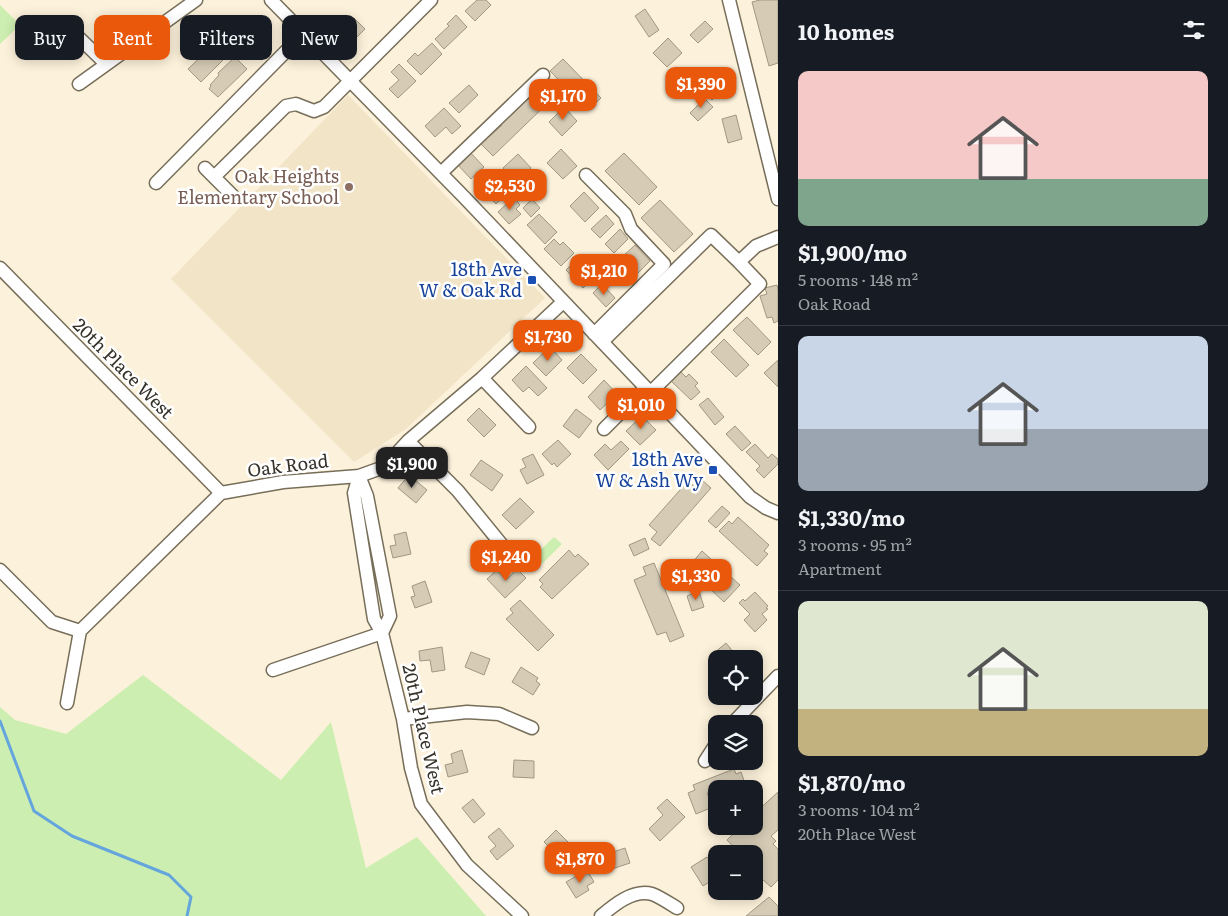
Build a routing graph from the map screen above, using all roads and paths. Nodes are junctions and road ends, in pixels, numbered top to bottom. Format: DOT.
graph roads {
  1 [pos="196,0"];
  2 [pos="271,0"];
  3 [pos="431,0"];
  4 [pos="729,0"];
  5 [pos="285,15"];
  6 [pos="84,43"];
  7 [pos="282,55"];
  8 [pos="328,60"];
  9 [pos="106,64"];
  10 [pos="543,75"];
  11 [pos="349,81"];
  12 [pos="79,84"];
  13 [pos="441,173"];
  14 [pos="586,174"];
  15 [pos="156,183"];
  16 [pos="233,196"];
  17 [pos="778,199"];
  18 [pos="778,237"];
  19 [pos="739,262"];
  20 [pos="0,268"];
  21 [pos="563,302"];
  22 [pos="598,338"];
  23 [pos="482,378"];
  24 [pos="648,390"];
  25 [pos="530,427"];
  26 [pos="604,429"];
  27 [pos="408,442"];
  28 [pos="359,476"];
  29 [pos="221,493"];
  30 [pos="777,511"];
  31 [pos="515,561"];
  32 [pos="0,570"];
  33 [pos="80,632"];
  34 [pos="382,633"];
  35 [pos="273,670"];
  36 [pos="778,676"];
  37 [pos="68,703"];
  38 [pos="741,715"];
  39 [pos="403,719"];
  40 [pos="532,728"];
  41 [pos="708,756"];
  42 [pos="705,761"];
  43 [pos="676,908"];
  44 [pos="522,916"];
  45 [pos="601,916"];
  1 -- 9 [label="street"];
  2 -- 5 [label="street"];
  3 -- 11 [label="street"];
  4 -- 17 [label="street"];
  6 -- 9 [label="street"];
  7 -- 15 [label="street"];
  8 -- 11 [label="street"];
  9 -- 12 [label="street"];
  10 -- 13 [label="street"];
  11 -- 13 [label="street"];
  11 -- 16 [label="street"];
  13 -- 21 [label="street"];
  14 -- 22 [label="street"];
  18 -- 19 [label="street"];
  19 -- 22 [label="street"];
  19 -- 24 [label="street"];
  20 -- 29 [label="street, 20th Place West"];
  21 -- 22 [label="street"];
  21 -- 23 [label="street, Oak Road"];
  22 -- 24 [label="street"];
  23 -- 25 [label="street"];
  23 -- 27 [label="street, Oak Road"];
  24 -- 26 [label="street"];
  24 -- 30 [label="street"];
  27 -- 28 [label="street, Oak Road"];
  27 -- 31 [label="street"];
  28 -- 29 [label="street, Oak Road"];
  28 -- 34 [label="street, 20th Place West"];
  29 -- 33 [label="street"];
  32 -- 33 [label="street"];
  33 -- 37 [label="street"];
  34 -- 35 [label="street"];
  34 -- 39 [label="street, 20th Place West"];
  36 -- 38 [label="street"];
  39 -- 40 [label="street"];
  39 -- 44 [label="street, 20th Place West"];
  41 -- 42 [label="street"];
  43 -- 45 [label="street"];
}
